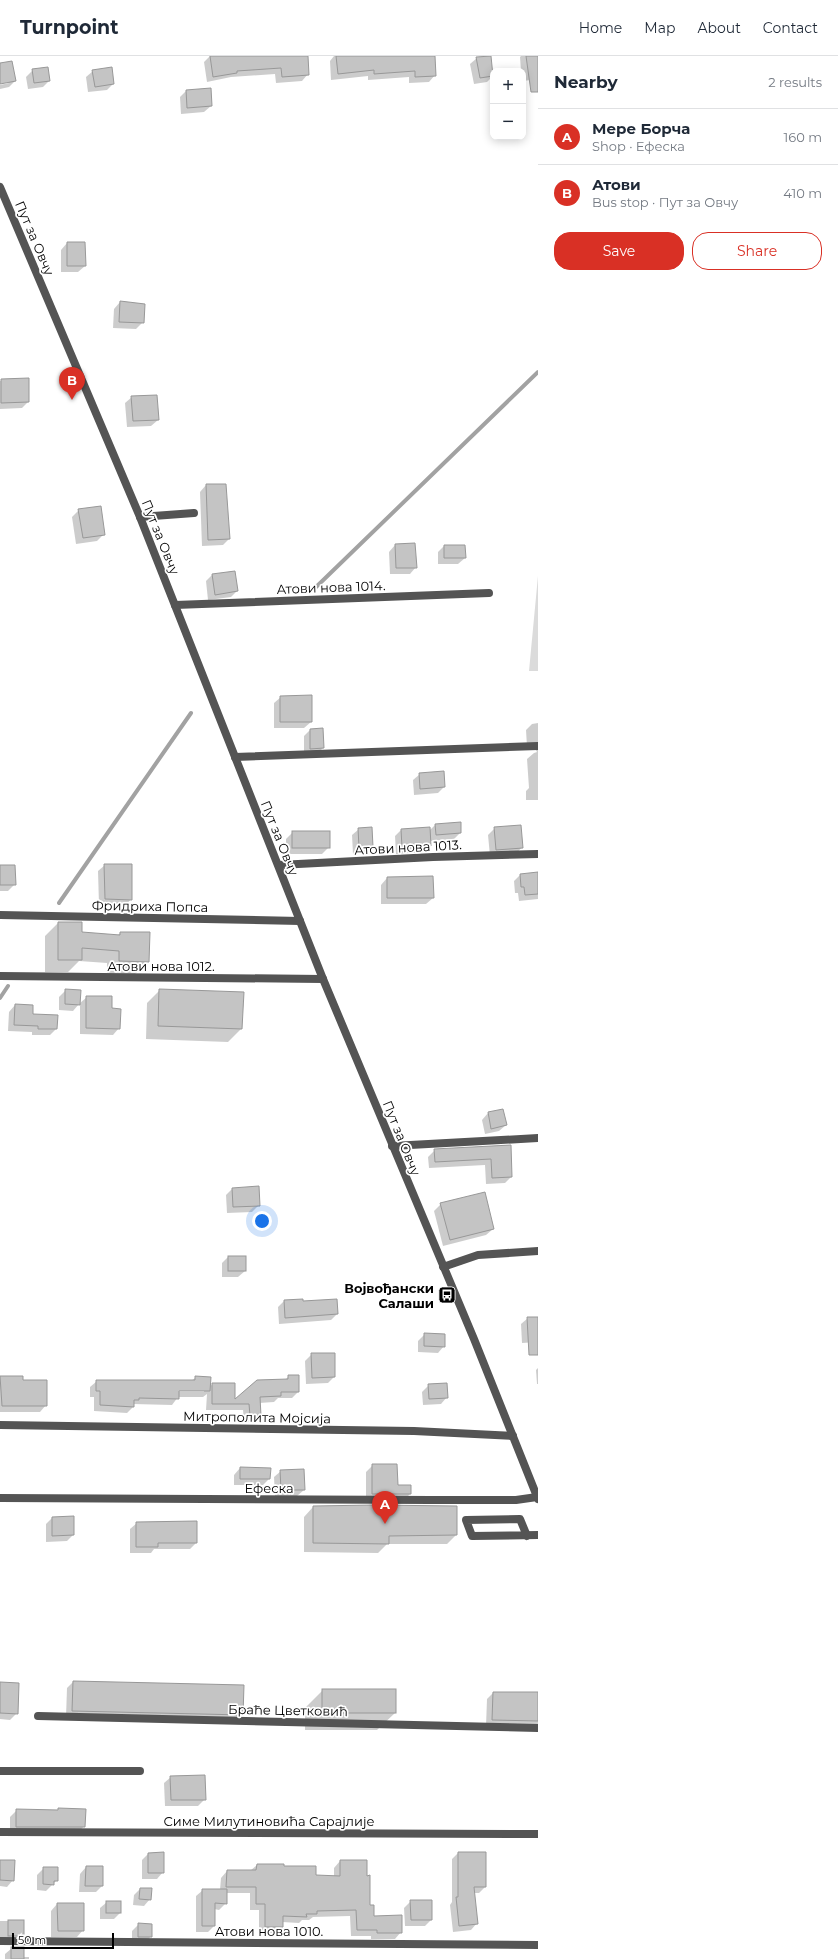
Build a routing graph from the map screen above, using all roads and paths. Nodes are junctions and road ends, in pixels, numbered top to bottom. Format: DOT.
graph roads {
  1 [pos="0,187"];
  2 [pos="194,513"];
  3 [pos="140,517"];
  4 [pos="489,593"];
  5 [pos="175,605"];
  6 [pos="538,746"];
  7 [pos="235,757"];
  8 [pos="538,854"];
  9 [pos="279,865"];
  10 [pos="0,915"];
  11 [pos="300,921"];
  12 [pos="0,976"];
  13 [pos="322,979"];
  14 [pos="538,1138"];
  15 [pos="392,1146"];
  16 [pos="538,1251"];
  17 [pos="443,1267"];
  18 [pos="0,1425"];
  19 [pos="513,1436"];
  20 [pos="0,1498"];
  21 [pos="538,1498"];
  22 [pos="538,1535"];
  23 [pos="527,1536"];
  24 [pos="38,1716"];
  25 [pos="538,1728"];
  26 [pos="0,1771"];
  27 [pos="140,1771"];
  28 [pos="0,1832"];
  29 [pos="538,1834"];
  30 [pos="0,1941"];
  31 [pos="538,1945"];
  1 -- 3 [label="street, Пут за Овчу"];
  2 -- 3 [label="street"];
  3 -- 5 [label="street, Пут за Овчу"];
  4 -- 5 [label="street, Атови нова 1014."];
  5 -- 7 [label="street, Пут за Овчу"];
  6 -- 7 [label="street"];
  7 -- 9 [label="street, Пут за Овчу"];
  8 -- 9 [label="street, Атови нова 1013."];
  9 -- 11 [label="street, Пут за Овчу"];
  10 -- 11 [label="street, Фридриха Попса"];
  11 -- 13 [label="street, Пут за Овчу"];
  12 -- 13 [label="street, Атови нова 1012."];
  13 -- 15 [label="street, Пут за Овчу"];
  14 -- 15 [label="street"];
  15 -- 17 [label="street, Пут за Овчу"];
  16 -- 17 [label="street"];
  17 -- 19 [label="street, Пут за Овчу"];
  18 -- 19 [label="street, Митрополита Мојсија"];
  19 -- 21 [label="street, Пут за Овчу"];
  20 -- 21 [label="street, Ефеска"];
  22 -- 23 [label="street"];
  23 -- 23 [label="street"];
  24 -- 25 [label="street, Браће Цветковић"];
  26 -- 27 [label="street"];
  28 -- 29 [label="street, Симе Милутиновића Сарајлије"];
  30 -- 31 [label="street, Атови нова 1010."];
}
